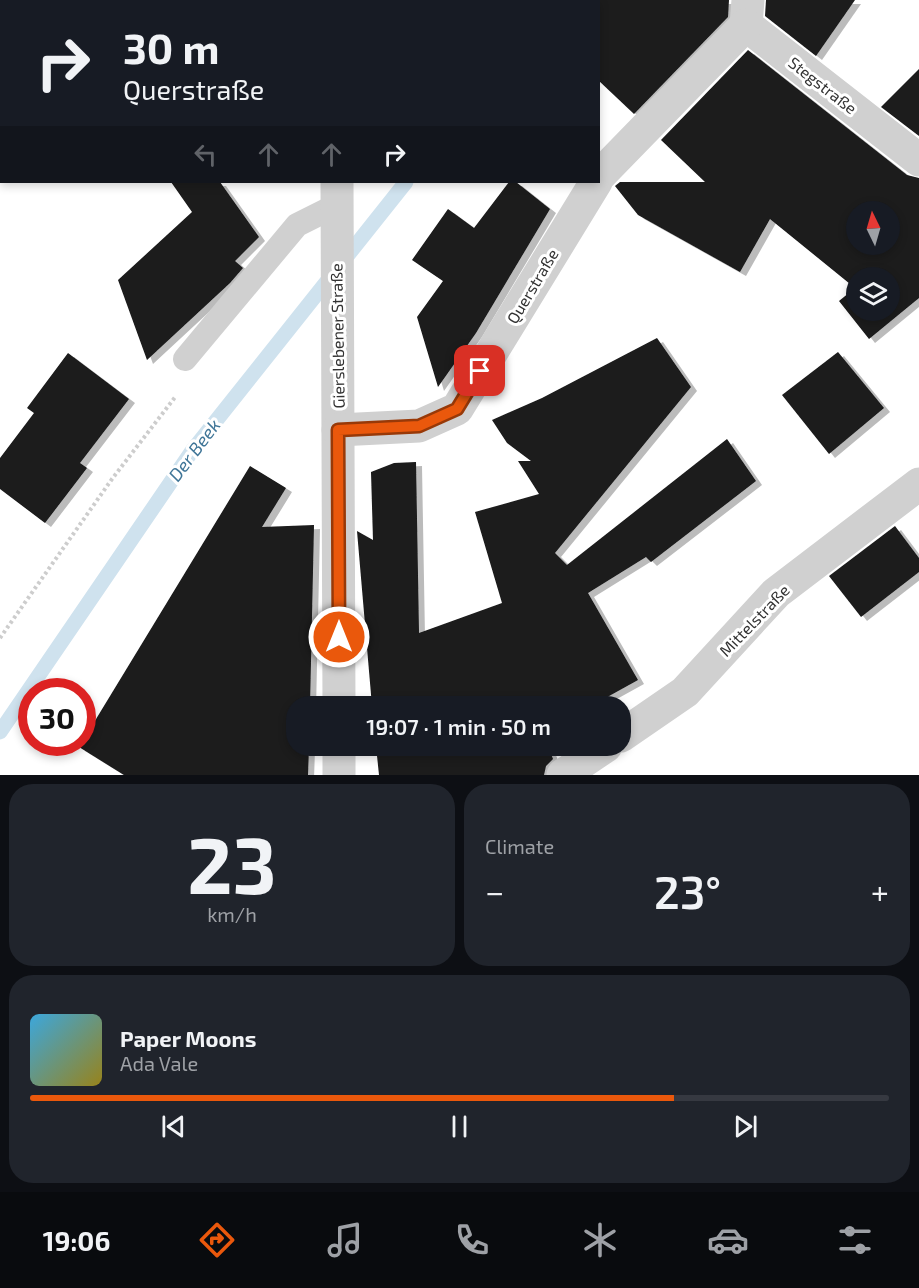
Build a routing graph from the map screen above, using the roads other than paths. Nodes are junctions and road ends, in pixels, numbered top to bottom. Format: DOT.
graph roads {
  1 [pos="747,12"];
  2 [pos="919,160"];
  3 [pos="600,175"];
  4 [pos="595,183"];
  5 [pos="336,203"];
  6 [pos="185,359"];
  7 [pos="338,430"];
  8 [pos="919,484"];
  9 [pos="339,696"];
  10 [pos="631,729"];
  11 [pos="339,756"];
  12 [pos="591,756"];
  13 [pos="339,775"];
  14 [pos="563,775"];
  1 -- 2 [label="street, Stegstraße"];
  1 -- 3 [label="street"];
  4 -- 7 [label="street, Querstraße"];
  5 -- 6 [label="lane"];
  5 -- 7 [label="street, Gierslebener Straße"];
  7 -- 9 [label="street, Gierslebener Straße"];
  8 -- 10 [label="street, Mittelstraße"];
  11 -- 13 [label="street"];
  12 -- 14 [label="street"];
}
